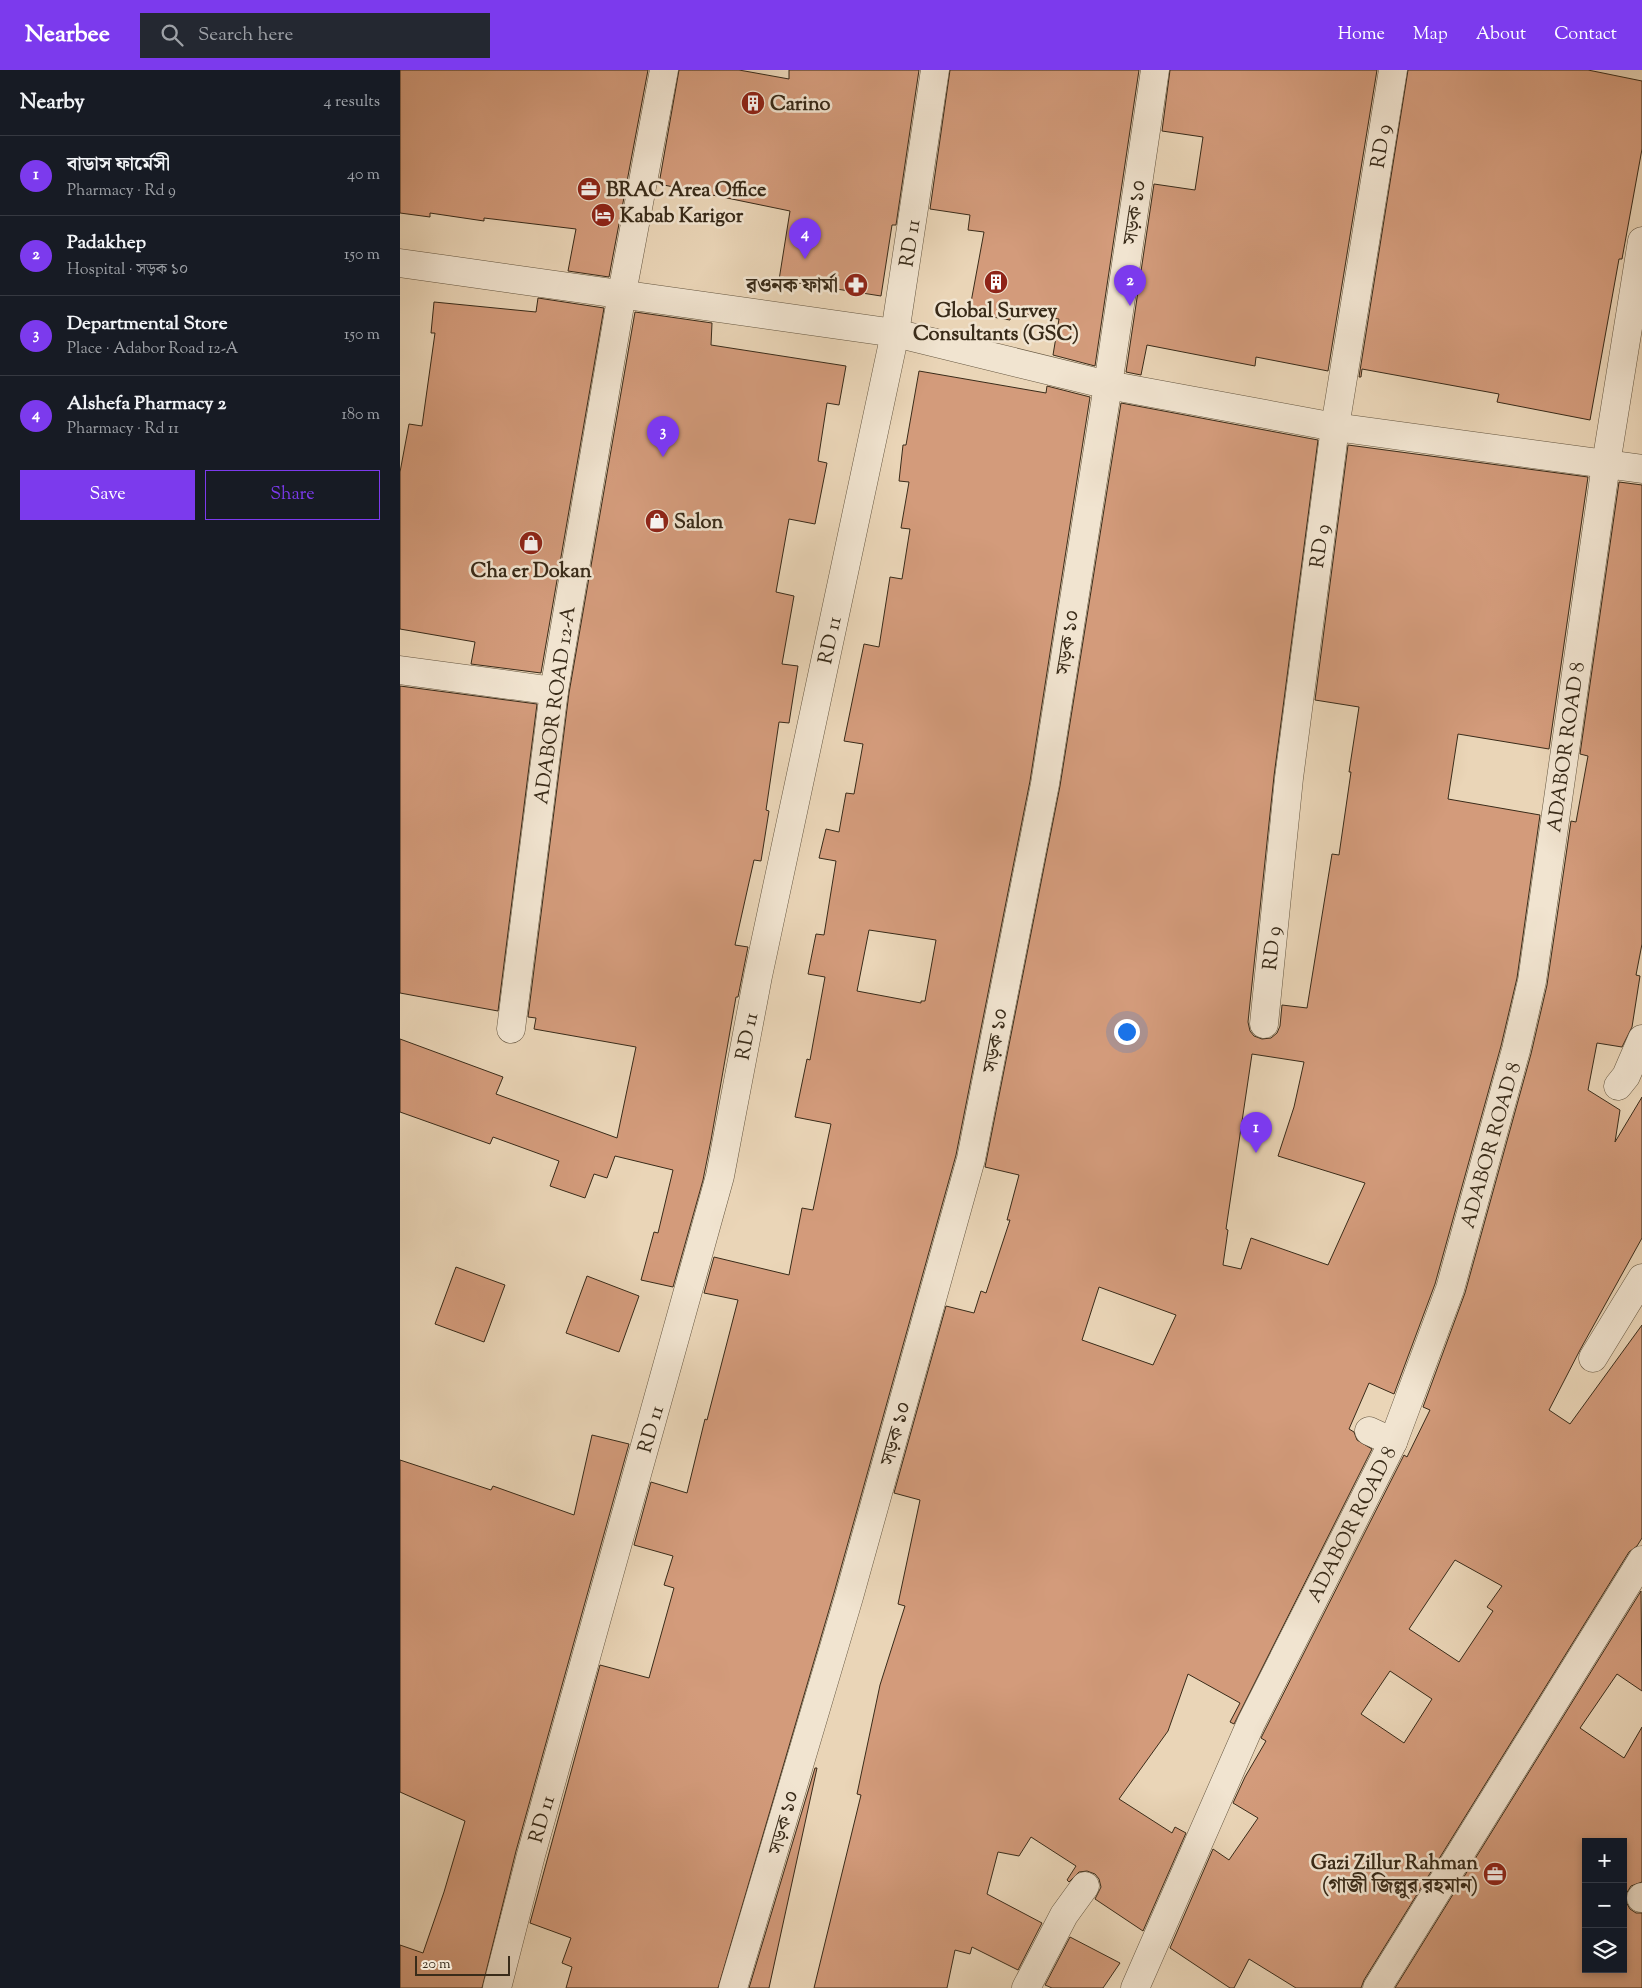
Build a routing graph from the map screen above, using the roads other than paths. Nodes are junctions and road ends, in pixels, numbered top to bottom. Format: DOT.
graph roads {
  1 [pos="664,70"];
  2 [pos="935,70"];
  3 [pos="1156,70"];
  4 [pos="1393,70"];
  5 [pos="1642,241"];
  6 [pos="400,263"];
  7 [pos="622,293"];
  8 [pos="895,333"];
  9 [pos="1108,385"];
  10 [pos="1335,427"];
  11 [pos="1606,464"];
  12 [pos="1642,469"];
  13 [pos="400,670"];
  14 [pos="554,691"];
  15 [pos="1264,1024"];
  16 [pos="511,1029"];
  17 [pos="1642,1039"];
  18 [pos="1618,1086"];
  19 [pos="1642,1278"];
  20 [pos="1593,1358"];
  21 [pos="1369,1431"];
  22 [pos="1393,1442"];
  23 [pos="1642,1560"];
  24 [pos="1085,1886"];
  25 [pos="497,1988"];
  26 [pos="733,1988"];
  27 [pos="1026,1988"];
  28 [pos="1135,1988"];
  29 [pos="1378,1988"];
  1 -- 7 [label="street, ADABOR ROAD 12-A"];
  2 -- 8 [label="street, RD 11"];
  3 -- 9 [label="street, সড়ক ১০"];
  4 -- 10 [label="street, RD 9"];
  5 -- 11 [label="street, ADABOR ROAD 8"];
  6 -- 7 [label="street"];
  7 -- 8 [label="street"];
  7 -- 14 [label="street, ADABOR ROAD 12-A"];
  8 -- 9 [label="street"];
  8 -- 25 [label="street, RD 11"];
  9 -- 10 [label="street"];
  9 -- 26 [label="street, সড়ক ১০"];
  10 -- 11 [label="street"];
  10 -- 15 [label="street, RD 9"];
  11 -- 12 [label="street"];
  11 -- 22 [label="street, ADABOR ROAD 8"];
  13 -- 14 [label="street"];
  14 -- 16 [label="street, ADABOR ROAD 12-A"];
  17 -- 18 [label="street"];
  19 -- 20 [label="street"];
  21 -- 22 [label="street"];
  22 -- 28 [label="street, ADABOR ROAD 8"];
  23 -- 29 [label="street"];
  24 -- 27 [label="street"];
}
